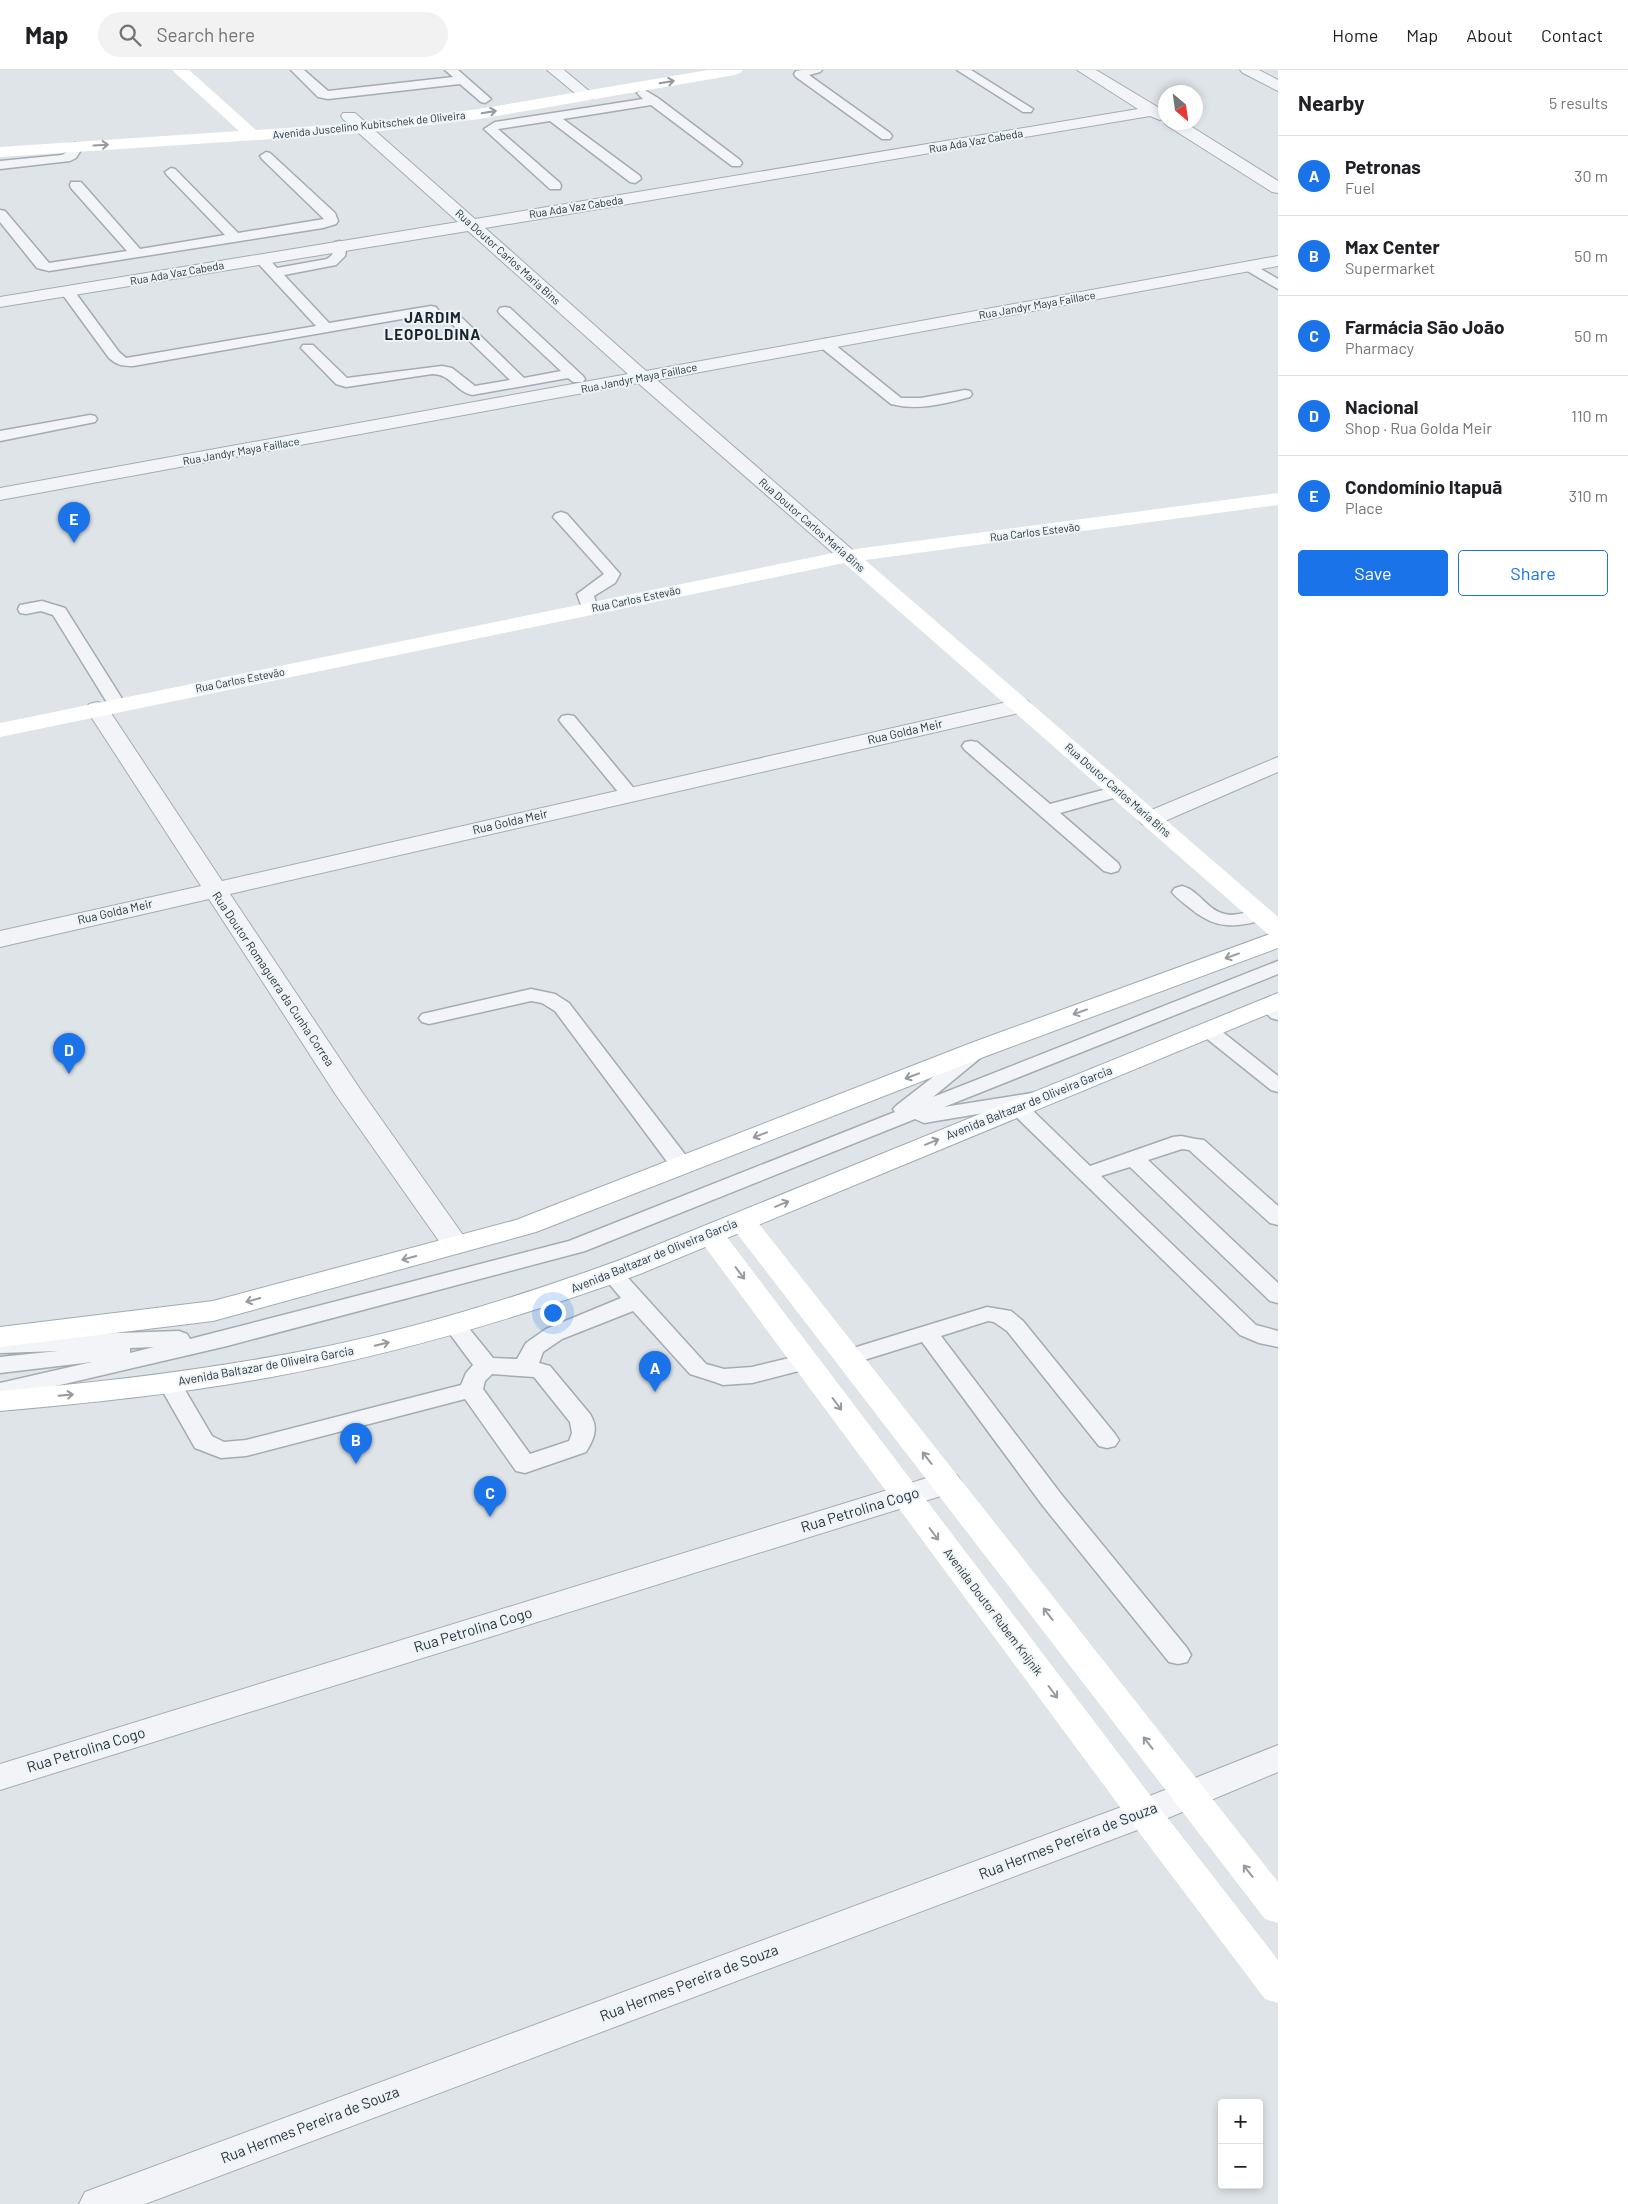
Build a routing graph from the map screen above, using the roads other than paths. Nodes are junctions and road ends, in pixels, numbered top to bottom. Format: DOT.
graph roads {
  1 [pos="180,70"];
  2 [pos="297,70"];
  3 [pos="451,70"];
  4 [pos="555,70"];
  5 [pos="658,70"];
  6 [pos="735,70"];
  7 [pos="816,70"];
  8 [pos="963,70"];
  9 [pos="1085,70"];
  10 [pos="1248,70"];
  11 [pos="462,80"];
  12 [pos="573,84"];
  13 [pos="1278,86"];
  14 [pos="635,87"];
  15 [pos="587,96"];
  16 [pos="486,99"];
  17 [pos="654,102"];
  18 [pos="1027,109"];
  19 [pos="1158,113"];
  20 [pos="1158,114"];
  21 [pos="349,116"];
  22 [pos="554,117"];
  23 [pos="239,125"];
  24 [pos="362,128"];
  25 [pos="1185,130"];
  26 [pos="252,136"];
  27 [pos="886,136"];
  28 [pos="0,140"];
  29 [pos="75,147"];
  30 [pos="0,152"];
  31 [pos="266,156"];
  32 [pos="736,163"];
  33 [pos="0,164"];
  34 [pos="170,172"];
  35 [pos="635,179"];
  36 [pos="76,185"];
  37 [pos="555,186"];
  38 [pos="1278,188"];
  39 [pos="0,214"];
  40 [pos="472,223"];
  41 [pos="235,238"];
  42 [pos="340,245"];
  43 [pos="137,254"];
  44 [pos="261,259"];
  45 [pos="1278,261"];
  46 [pos="1249,266"];
  47 [pos="274,273"];
  48 [pos="1278,285"];
  49 [pos="66,291"];
  50 [pos="0,302"];
  51 [pos="431,310"];
  52 [pos="505,311"];
  53 [pos="456,320"];
  54 [pos="326,328"];
  55 [pos="824,344"];
  56 [pos="308,348"];
  57 [pos="571,373"];
  58 [pos="642,377"];
  59 [pos="521,383"];
  60 [pos="588,388"];
  61 [pos="965,394"];
  62 [pos="90,419"];
  63 [pos="0,436"];
  64 [pos="0,494"];
  65 [pos="1278,500"];
  66 [pos="561,517"];
  67 [pos="848,556"];
  68 [pos="26,609"];
  69 [pos="590,609"];
  70 [pos="1020,706"];
  71 [pos="107,707"];
  72 [pos="568,720"];
  73 [pos="0,730"];
  74 [pos="971,746"];
  75 [pos="1278,764"];
  76 [pos="1118,791"];
  77 [pos="630,795"];
  78 [pos="1047,811"];
  79 [pos="1150,819"];
  80 [pos="1111,867"];
  81 [pos="214,890"];
  82 [pos="1182,892"];
  83 [pos="1261,915"];
  84 [pos="1278,930"];
  85 [pos="0,939"];
  86 [pos="1278,939"];
  87 [pos="1278,967"];
  88 [pos="1275,1007"];
  89 [pos="429,1018"];
  90 [pos="1208,1030"];
  91 [pos="980,1049"];
  92 [pos="1278,1086"];
  93 [pos="1030,1103"];
  94 [pos="884,1124"];
  95 [pos="1133,1158"];
  96 [pos="682,1166"];
  97 [pos="1087,1174"];
  98 [pos="1278,1218"];
  99 [pos="742,1221"];
  100 [pos="710,1234"];
  101 [pos="456,1245"];
  102 [pos="612,1274"];
  103 [pos="1278,1296"];
  104 [pos="636,1301"];
  105 [pos="455,1326"];
  106 [pos="927,1333"];
  107 [pos="0,1337"];
  108 [pos="227,1338"];
  109 [pos="1278,1339"];
  110 [pos="0,1345"];
  111 [pos="848,1357"];
  112 [pos="806,1362"];
  113 [pos="0,1365"];
  114 [pos="486,1366"];
  115 [pos="525,1367"];
  116 [pos="170,1383"];
  117 [pos="471,1390"];
  118 [pos="0,1391"];
  119 [pos="0,1402"];
  120 [pos="1107,1440"];
  121 [pos="946,1483"];
  122 [pos="905,1496"];
  123 [pos="1178,1655"];
  124 [pos="1278,1758"];
  125 [pos="0,1777"];
  126 [pos="1188,1794"];
  127 [pos="1144,1813"];
  128 [pos="1278,1909"];
  129 [pos="1278,1988"];
  130 [pos="99,2204"];
  1 -- 23 [label="main road"];
  2 -- 11 [label="lane"];
  3 -- 11 [label="lane"];
  4 -- 12 [label="street"];
  5 -- 12 [label="main road, Avenida Juscelino Kubitschek de Oliveira"];
  14 -- 6 [label="main road, Avenida Juscelino Kubitschek de Oliveira, one-way"];
  7 -- 27 [label="lane"];
  8 -- 18 [label="lane"];
  9 -- 19 [label="street"];
  10 -- 13 [label="street"];
  11 -- 16 [label="lane"];
  12 -- 15 [label="street"];
  12 -- 16 [label="main road, Avenida Juscelino Kubitschek de Oliveira"];
  14 -- 15 [label="main road, Avenida Juscelino Kubitschek de Oliveira"];
  14 -- 17 [label="lane"];
  24 -- 15 [label="main road, Avenida Juscelino Kubitschek de Oliveira, one-way"];
  16 -- 21 [label="main road, Avenida Juscelino Kubitschek de Oliveira"];
  17 -- 22 [label="lane"];
  17 -- 32 [label="lane"];
  20 -- 40 [label="street, Rua Ada Vaz Cabeda"];
  21 -- 23 [label="main road, Avenida Juscelino Kubitschek de Oliveira"];
  21 -- 24 [label="street, Rua Doutor Carlos Maria Bins"];
  22 -- 35 [label="lane"];
  22 -- 37 [label="lane"];
  23 -- 26 [label="main road"];
  23 -- 28 [label="main road, Avenida Juscelino Kubitschek de Oliveira"];
  24 -- 26 [label="main road, Avenida Juscelino Kubitschek de Oliveira"];
  24 -- 40 [label="street, Rua Doutor Carlos Maria Bins"];
  25 -- 38 [label="street"];
  29 -- 26 [label="main road, Avenida Juscelino Kubitschek de Oliveira, one-way"];
  29 -- 30 [label="main road, Avenida Juscelino Kubitschek de Oliveira"];
  29 -- 33 [label="lane"];
  31 -- 41 [label="lane"];
  34 -- 41 [label="lane"];
  36 -- 43 [label="lane"];
  39 -- 43 [label="lane"];
  40 -- 42 [label="street, Rua Ada Vaz Cabeda"];
  40 -- 58 [label="street, Rua Doutor Carlos Maria Bins"];
  41 -- 43 [label="lane"];
  42 -- 44 [label="street, Rua Ada Vaz Cabeda"];
  42 -- 47 [label="lane"];
  44 -- 47 [label="lane"];
  44 -- 49 [label="street, Rua Ada Vaz Cabeda"];
  45 -- 46 [label="street, Rua Jandyr Maya Faillace"];
  46 -- 48 [label="lane"];
  46 -- 55 [label="street, Rua Jandyr Maya Faillace"];
  47 -- 54 [label="lane"];
  49 -- 50 [label="street, Rua Ada Vaz Cabeda"];
  49 -- 54 [label="lane"];
  51 -- 54 [label="lane"];
  52 -- 57 [label="lane"];
  53 -- 59 [label="lane"];
  55 -- 58 [label="street, Rua Jandyr Maya Faillace"];
  55 -- 61 [label="lane"];
  56 -- 59 [label="lane"];
  57 -- 59 [label="lane"];
  57 -- 60 [label="lane"];
  58 -- 60 [label="street, Rua Jandyr Maya Faillace"];
  58 -- 67 [label="street, Rua Doutor Carlos Maria Bins"];
  60 -- 64 [label="street, Rua Jandyr Maya Faillace"];
  62 -- 63 [label="lane"];
  65 -- 67 [label="main road, Rua Carlos Estevão"];
  66 -- 69 [label="lane"];
  67 -- 69 [label="main road, Rua Carlos Estevão"];
  67 -- 70 [label="main road, Rua Doutor Carlos Maria Bins"];
  68 -- 71 [label="lane"];
  69 -- 71 [label="main road, Rua Carlos Estevão"];
  70 -- 76 [label="main road, Rua Doutor Carlos Maria Bins"];
  70 -- 77 [label="street, Rua Golda Meir"];
  71 -- 73 [label="main road, Rua Carlos Estevão"];
  71 -- 81 [label="street, Rua Doutor Romaguera da Cunha Correa"];
  72 -- 77 [label="lane"];
  74 -- 78 [label="lane"];
  75 -- 79 [label="street"];
  76 -- 78 [label="lane"];
  76 -- 79 [label="main road, Rua Doutor Carlos Maria Bins"];
  77 -- 81 [label="street, Rua Golda Meir"];
  78 -- 80 [label="lane"];
  79 -- 83 [label="main road, Rua Doutor Carlos Maria Bins"];
  81 -- 85 [label="street, Rua Golda Meir"];
  81 -- 101 [label="street, Rua Doutor Romaguera da Cunha Correa"];
  82 -- 83 [label="lane"];
  83 -- 84 [label="main road, Rua Doutor Carlos Maria Bins"];
  86 -- 91 [label="main road, one-way"];
  87 -- 94 [label="lane"];
  88 -- 90 [label="main road, Avenida Baltazar de Oliveira Garcia"];
  89 -- 96 [label="lane"];
  90 -- 92 [label="lane"];
  90 -- 93 [label="main road, Avenida Baltazar de Oliveira Garcia"];
  91 -- 94 [label="lane"];
  91 -- 96 [label="main road, one-way"];
  93 -- 94 [label="lane"];
  93 -- 97 [label="lane"];
  99 -- 93 [label="main road, Avenida Baltazar de Oliveira Garcia, one-way"];
  94 -- 108 [label="lane"];
  95 -- 97 [label="lane"];
  95 -- 98 [label="lane"];
  95 -- 103 [label="lane"];
  96 -- 101 [label="main road"];
  97 -- 109 [label="lane"];
  99 -- 100 [label="main road, Avenida Baltazar de Oliveira Garcia"];
  99 -- 111 [label="main road"];
  100 -- 102 [label="main road, Avenida Baltazar de Oliveira Garcia"];
  100 -- 112 [label="main road, Avenida Doutor Rubem Knijnik, one-way"];
  101 -- 107 [label="main road, one-way"];
  102 -- 104 [label="lane"];
  102 -- 105 [label="main road, Avenida Baltazar de Oliveira Garcia"];
  104 -- 112 [label="lane"];
  104 -- 115 [label="lane"];
  105 -- 114 [label="lane"];
  116 -- 105 [label="main road, Avenida Baltazar de Oliveira Garcia, one-way"];
  106 -- 111 [label="lane"];
  106 -- 120 [label="lane"];
  106 -- 123 [label="lane"];
  108 -- 110 [label="lane"];
  108 -- 113 [label="lane"];
  108 -- 118 [label="lane"];
  121 -- 111 [label="main road, one-way"];
  112 -- 122 [label="main road, Avenida Doutor Rubem Knijnik, one-way"];
  114 -- 115 [label="lane"];
  114 -- 117 [label="lane"];
  115 -- 117 [label="lane"];
  116 -- 117 [label="lane"];
  119 -- 116 [label="main road, Avenida Baltazar de Oliveira Garcia, one-way"];
  121 -- 122 [label="street, Rua Petrolina Cogo"];
  126 -- 121 [label="main road, one-way"];
  122 -- 125 [label="street, Rua Petrolina Cogo"];
  122 -- 127 [label="main road, Avenida Doutor Rubem Knijnik, one-way"];
  124 -- 126 [label="street, Rua Hermes Pereira de Souza"];
  126 -- 127 [label="street, Rua Hermes Pereira de Souza"];
  128 -- 126 [label="main road, one-way"];
  127 -- 129 [label="main road, Avenida Doutor Rubem Knijnik"];
  127 -- 130 [label="street, Rua Hermes Pereira de Souza"];
}
